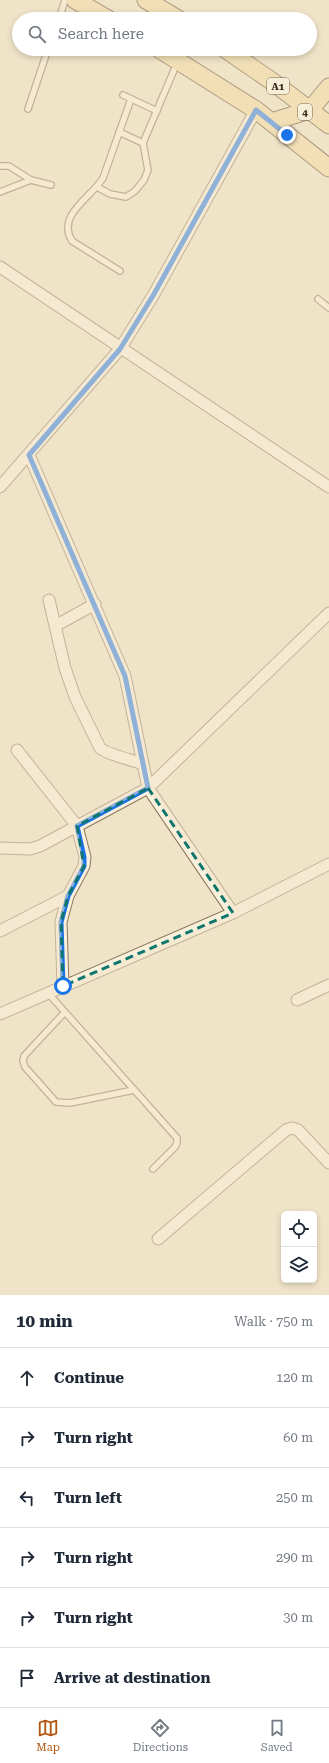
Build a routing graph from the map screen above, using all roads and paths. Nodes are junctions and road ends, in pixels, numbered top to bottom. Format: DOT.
graph roads {
  1 [pos="65,0"];
  2 [pos="75,0"];
  3 [pos="146,0"];
  4 [pos="61,12"];
  5 [pos="96,12"];
  6 [pos="166,12"];
  7 [pos="46,56"];
  8 [pos="171,56"];
  9 [pos="235,56"];
  10 [pos="178,60"];
  11 [pos="329,87"];
  12 [pos="123,95"];
  13 [pos="131,99"];
  14 [pos="28,109"];
  15 [pos="256,110"];
  16 [pos="310,110"];
  17 [pos="157,111"];
  18 [pos="271,122"];
  19 [pos="329,124"];
  20 [pos="119,132"];
  21 [pos="142,143"];
  22 [pos="0,166"];
  23 [pos="329,168"];
  24 [pos="31,180"];
  25 [pos="51,184"];
  26 [pos="97,186"];
  27 [pos="0,192"];
  28 [pos="0,267"];
  29 [pos="120,271"];
  30 [pos="318,299"];
  31 [pos="329,308"];
  32 [pos="120,349"];
  33 [pos="29,455"];
  34 [pos="0,487"];
  35 [pos="329,487"];
  36 [pos="49,600"];
  37 [pos="95,604"];
  38 [pos="329,613"];
  39 [pos="55,626"];
  40 [pos="17,750"];
  41 [pos="143,764"];
  42 [pos="148,788"];
  43 [pos="77,826"];
  44 [pos="0,848"];
  45 [pos="329,864"];
  46 [pos="68,896"];
  47 [pos="233,913"];
  48 [pos="0,931"];
  49 [pos="329,985"];
  50 [pos="63,986"];
  51 [pos="48,992"];
  52 [pos="297,1000"];
  53 [pos="0,1002"];
  54 [pos="4,1012"];
  55 [pos="65,1012"];
  56 [pos="134,1090"];
  57 [pos="329,1162"];
  58 [pos="153,1169"];
  59 [pos="158,1239"];
  1 -- 4 [label="lane"];
  2 -- 5 [label="main road"];
  3 -- 6 [label="main road"];
  7 -- 14 [label="lane"];
  8 -- 10 [label="main road"];
  9 -- 16 [label="main road, A1"];
  10 -- 15 [label="main road"];
  10 -- 17 [label="lane"];
  11 -- 16 [label="main road, 4"];
  12 -- 13 [label="lane"];
  13 -- 17 [label="lane"];
  13 -- 20 [label="lane"];
  15 -- 18 [label="main road"];
  15 -- 32 [label="street"];
  16 -- 18 [label="main road, 4"];
  16 -- 19 [label="main road, A1"];
  17 -- 21 [label="lane"];
  18 -- 23 [label="main road"];
  20 -- 21 [label="lane"];
  20 -- 26 [label="lane"];
  21 -- 26 [label="lane"];
  22 -- 24 [label="lane"];
  24 -- 25 [label="lane"];
  24 -- 27 [label="lane"];
  26 -- 29 [label="lane"];
  28 -- 32 [label="street"];
  30 -- 31 [label="lane"];
  32 -- 33 [label="street"];
  32 -- 35 [label="street"];
  33 -- 34 [label="street"];
  33 -- 37 [label="street"];
  36 -- 39 [label="street"];
  37 -- 39 [label="street"];
  37 -- 41 [label="street"];
  38 -- 42 [label="street"];
  39 -- 41 [label="street"];
  40 -- 43 [label="street"];
  41 -- 42 [label="street"];
  42 -- 43 [label="street"];
  42 -- 47 [label="street"];
  43 -- 44 [label="street"];
  43 -- 46 [label="street"];
  45 -- 47 [label="street"];
  46 -- 48 [label="street"];
  46 -- 50 [label="street"];
  47 -- 50 [label="street"];
  49 -- 52 [label="street"];
  50 -- 51 [label="street"];
  51 -- 54 [label="street"];
  51 -- 55 [label="lane"];
  53 -- 54 [label="street"];
  55 -- 56 [label="lane"];
  55 -- 56 [label="lane"];
  56 -- 58 [label="lane"];
  57 -- 59 [label="street"];
}
